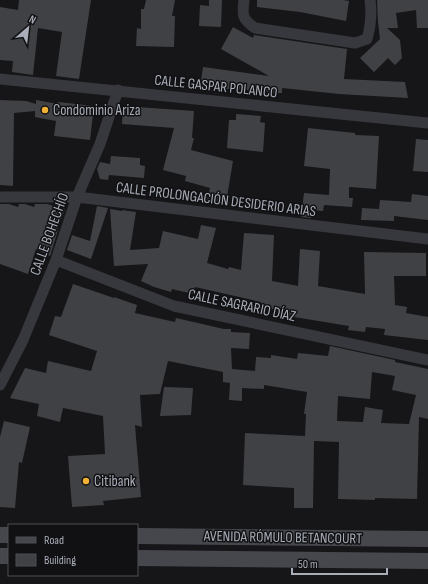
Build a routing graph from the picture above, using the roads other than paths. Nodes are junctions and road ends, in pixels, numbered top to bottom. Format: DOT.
graph roads {
  1 [pos="244,0"];
  2 [pos="370,0"];
  3 [pos="0,79"];
  4 [pos="118,90"];
  5 [pos="428,123"];
  6 [pos="0,197"];
  7 [pos="77,197"];
  8 [pos="428,239"];
  9 [pos="56,260"];
  10 [pos="428,360"];
  11 [pos="0,385"];
  12 [pos="138,536"];
  13 [pos="428,539"];
  14 [pos="138,558"];
  15 [pos="428,560"];
  1 -- 2 [label="street"];
  3 -- 4 [label="street, CALLE GASPAR POLANCO"];
  4 -- 5 [label="street, CALLE GASPAR POLANCO"];
  4 -- 7 [label="street, CALLE BOHECHÍO"];
  6 -- 7 [label="street, CALLE PROLONGACIÓN DESIDERIO ARIAS"];
  7 -- 8 [label="street, CALLE PROLONGACIÓN DESIDERIO ARIAS"];
  7 -- 9 [label="street, CALLE BOHECHÍO"];
  9 -- 10 [label="street, CALLE SAGRARIO DÍAZ"];
  9 -- 11 [label="street, CALLE BOHECHÍO"];
  12 -- 13 [label="main road, AVENIDA RÓMULO BETANCOURT"];
  14 -- 15 [label="main road, AVENIDA RÓMULO BETANCOURT"];
}
